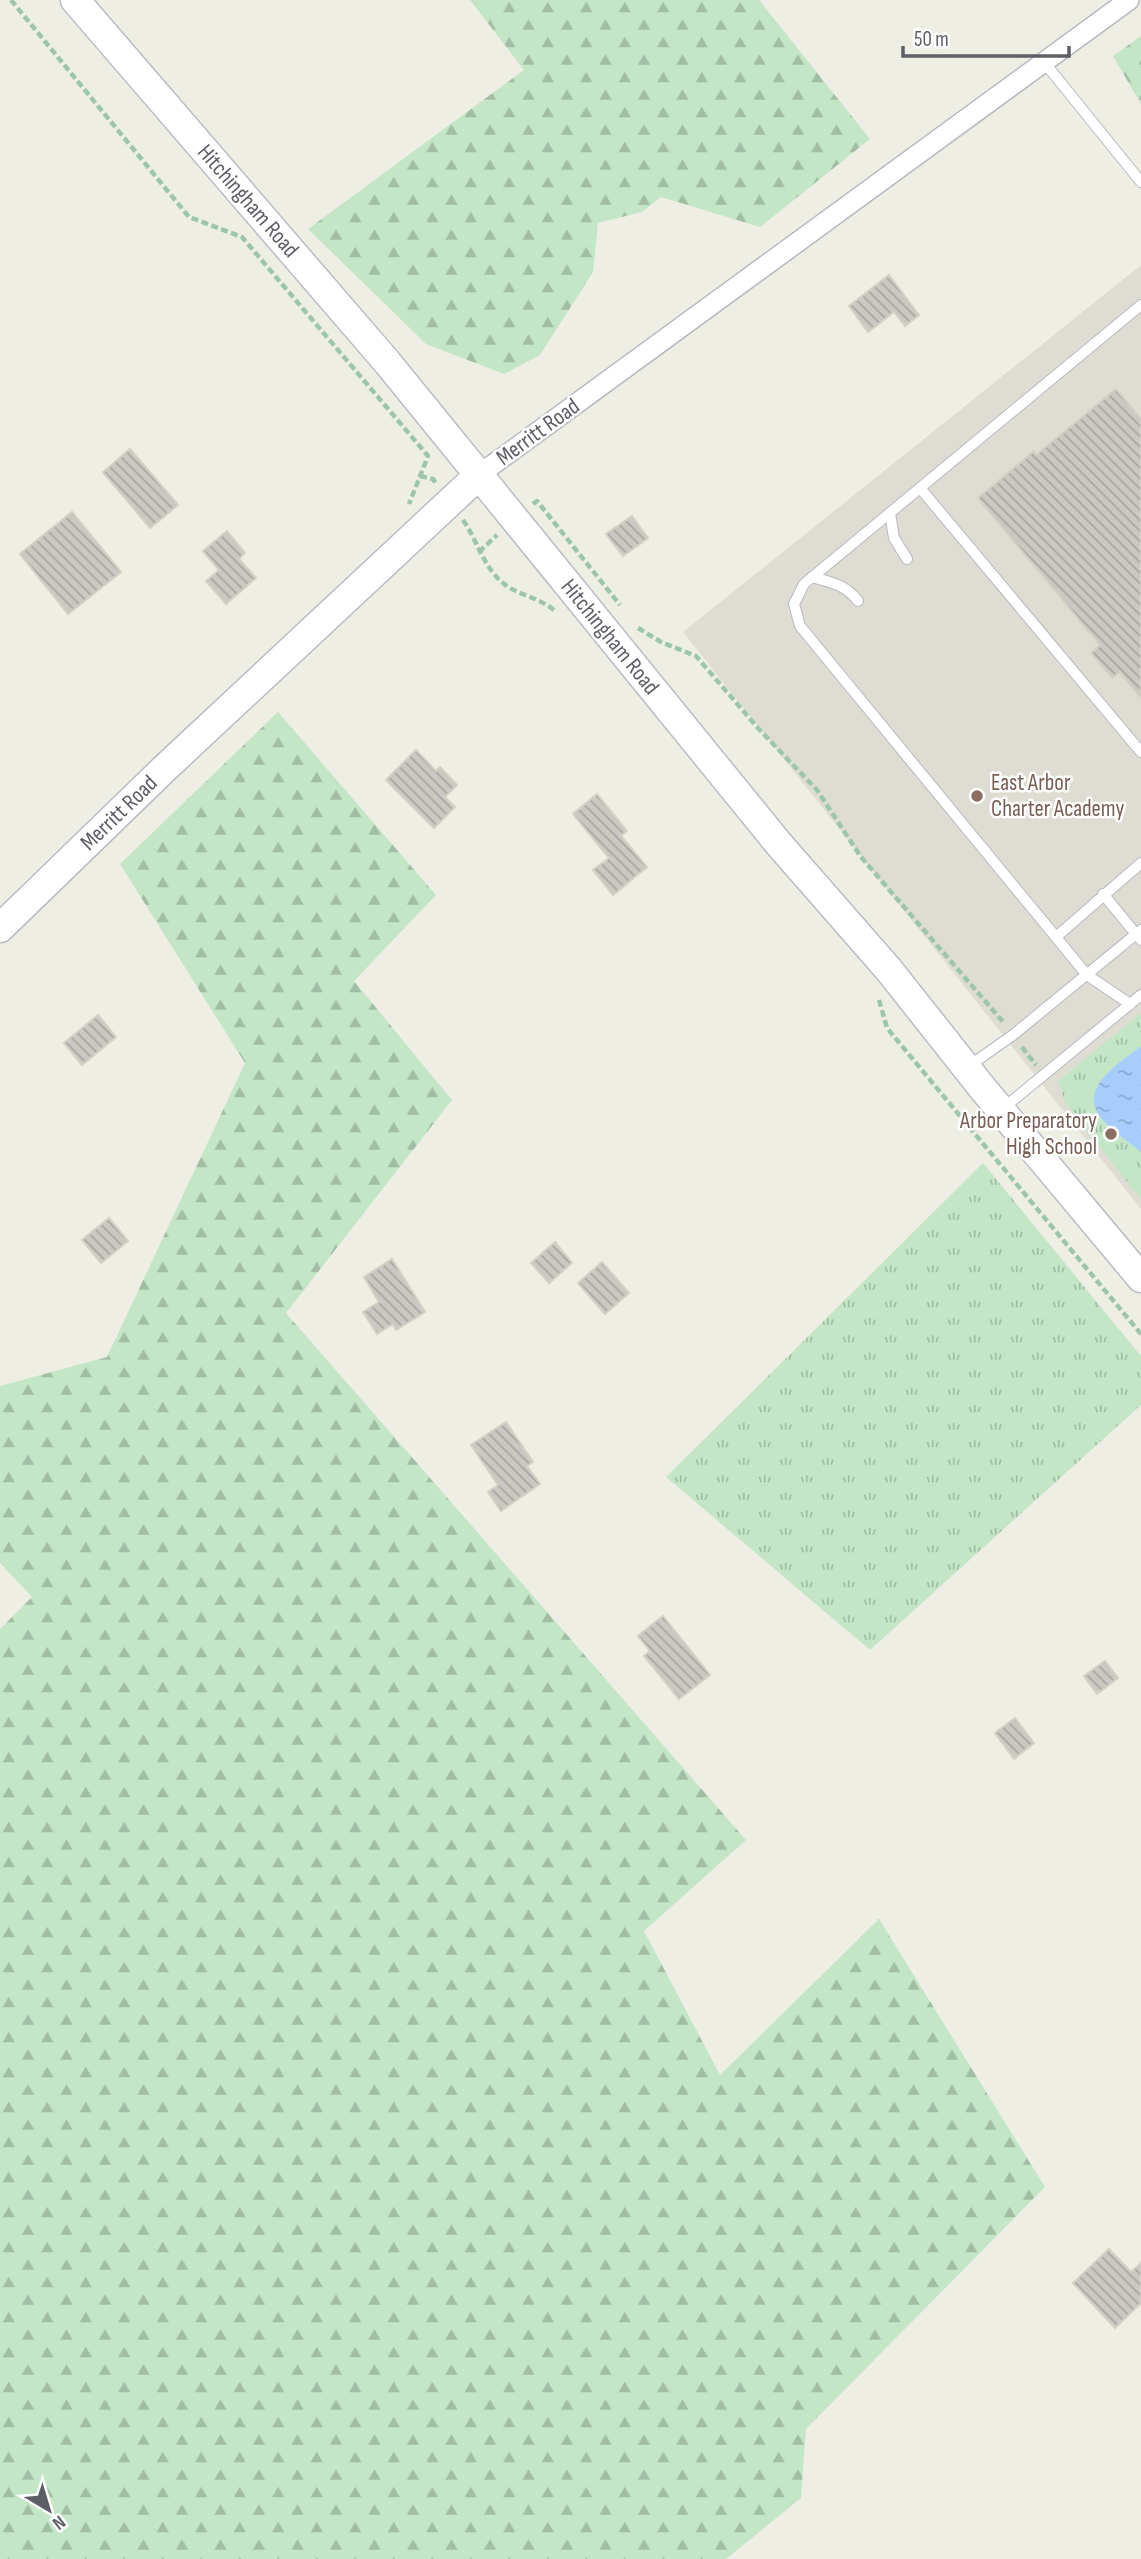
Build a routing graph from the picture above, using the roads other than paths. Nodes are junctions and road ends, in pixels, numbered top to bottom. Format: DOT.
graph roads {
  1 [pos="75,0"];
  2 [pos="1129,0"];
  3 [pos="1044,62"];
  4 [pos="1141,182"];
  5 [pos="1141,305"];
  6 [pos="480,474"];
  7 [pos="920,488"];
  8 [pos="890,513"];
  9 [pos="907,559"];
  10 [pos="812,577"];
  11 [pos="858,601"];
  12 [pos="1141,752"];
  13 [pos="1141,863"];
  14 [pos="1103,894"];
  15 [pos="0,928"];
  16 [pos="1139,934"];
  17 [pos="1056,937"];
  18 [pos="1087,975"];
  19 [pos="1141,995"];
  20 [pos="1130,1004"];
  21 [pos="967,1068"];
  22 [pos="1001,1110"];
  23 [pos="1141,1278"];
  1 -- 6 [label="street, Hitchingham Road"];
  2 -- 3 [label="street, Merritt Road"];
  3 -- 4 [label="lane"];
  3 -- 6 [label="street, Merritt Road"];
  5 -- 7 [label="lane"];
  6 -- 15 [label="street, Merritt Road"];
  6 -- 21 [label="street, Hitchingham Road"];
  7 -- 8 [label="lane"];
  7 -- 12 [label="lane"];
  8 -- 9 [label="lane"];
  8 -- 10 [label="lane"];
  10 -- 11 [label="lane"];
  10 -- 17 [label="lane"];
  13 -- 14 [label="lane"];
  14 -- 16 [label="lane"];
  14 -- 17 [label="lane"];
  16 -- 18 [label="lane"];
  17 -- 18 [label="lane"];
  18 -- 20 [label="lane"];
  18 -- 21 [label="lane"];
  19 -- 20 [label="lane"];
  20 -- 22 [label="lane"];
  21 -- 22 [label="street, Hitchingham Road"];
  22 -- 23 [label="street, Hitchingham Road"];
}
